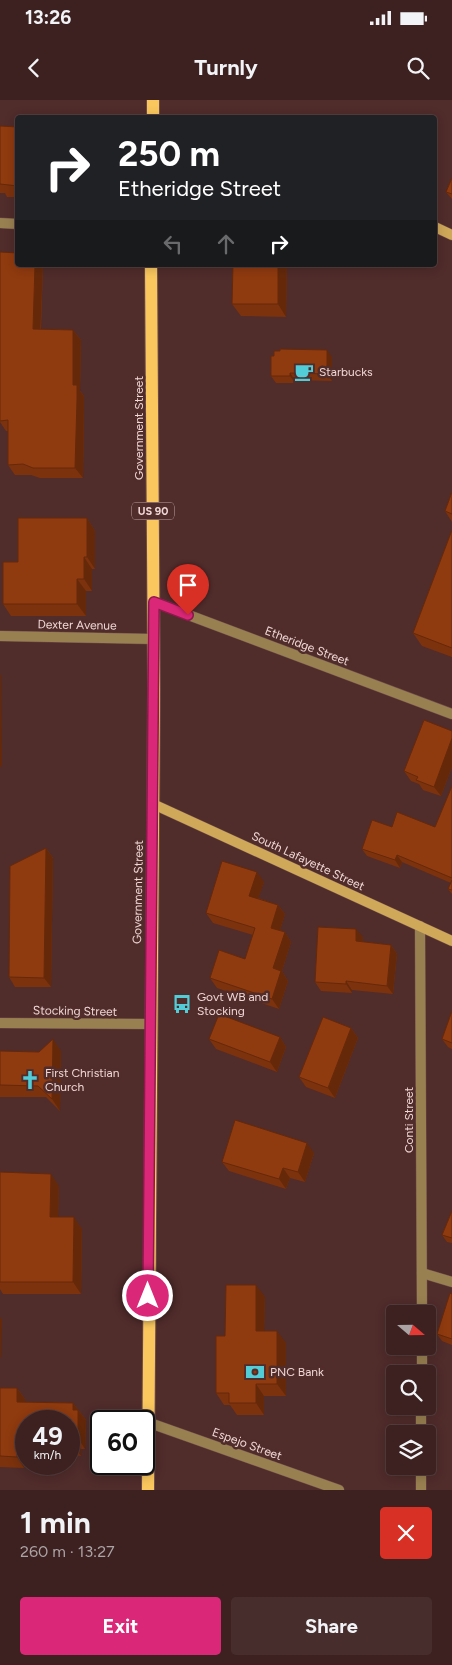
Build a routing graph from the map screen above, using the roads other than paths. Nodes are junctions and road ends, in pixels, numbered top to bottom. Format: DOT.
graph roads {
  1 [pos="153,100"];
  2 [pos="152,115"];
  3 [pos="0,223"];
  4 [pos="15,224"];
  5 [pos="437,228"];
  6 [pos="452,235"];
  7 [pos="152,267"];
  8 [pos="154,602"];
  9 [pos="0,636"];
  10 [pos="154,639"];
  11 [pos="452,714"];
  12 [pos="153,804"];
  13 [pos="420,926"];
  14 [pos="452,941"];
  15 [pos="0,1023"];
  16 [pos="150,1024"];
  17 [pos="422,1273"];
  18 [pos="452,1282"];
  19 [pos="422,1305"];
  20 [pos="147,1410"];
  21 [pos="155,1425"];
  22 [pos="148,1475"];
  23 [pos="421,1475"];
  24 [pos="148,1490"];
  25 [pos="339,1490"];
  26 [pos="421,1490"];
  1 -- 2 [label="main road"];
  3 -- 4 [label="street"];
  5 -- 6 [label="street"];
  7 -- 8 [label="main road, Government Street / US 90"];
  8 -- 10 [label="main road, Government Street / US 90"];
  8 -- 11 [label="street, Etheridge Street"];
  9 -- 10 [label="street, Dexter Avenue"];
  10 -- 12 [label="main road, Government Street / US 90"];
  12 -- 13 [label="street, South Lafayette Street"];
  12 -- 16 [label="main road, Government Street / US 90"];
  13 -- 14 [label="street, South Lafayette Street"];
  13 -- 17 [label="street, Conti Street"];
  15 -- 16 [label="street, Stocking Street"];
  16 -- 20 [label="main road, Government Street / US 90"];
  17 -- 18 [label="street"];
  17 -- 19 [label="street, Conti Street"];
  21 -- 25 [label="street, Espejo Street"];
  22 -- 24 [label="main road, Government Street / US 90"];
  23 -- 26 [label="street"];
}
